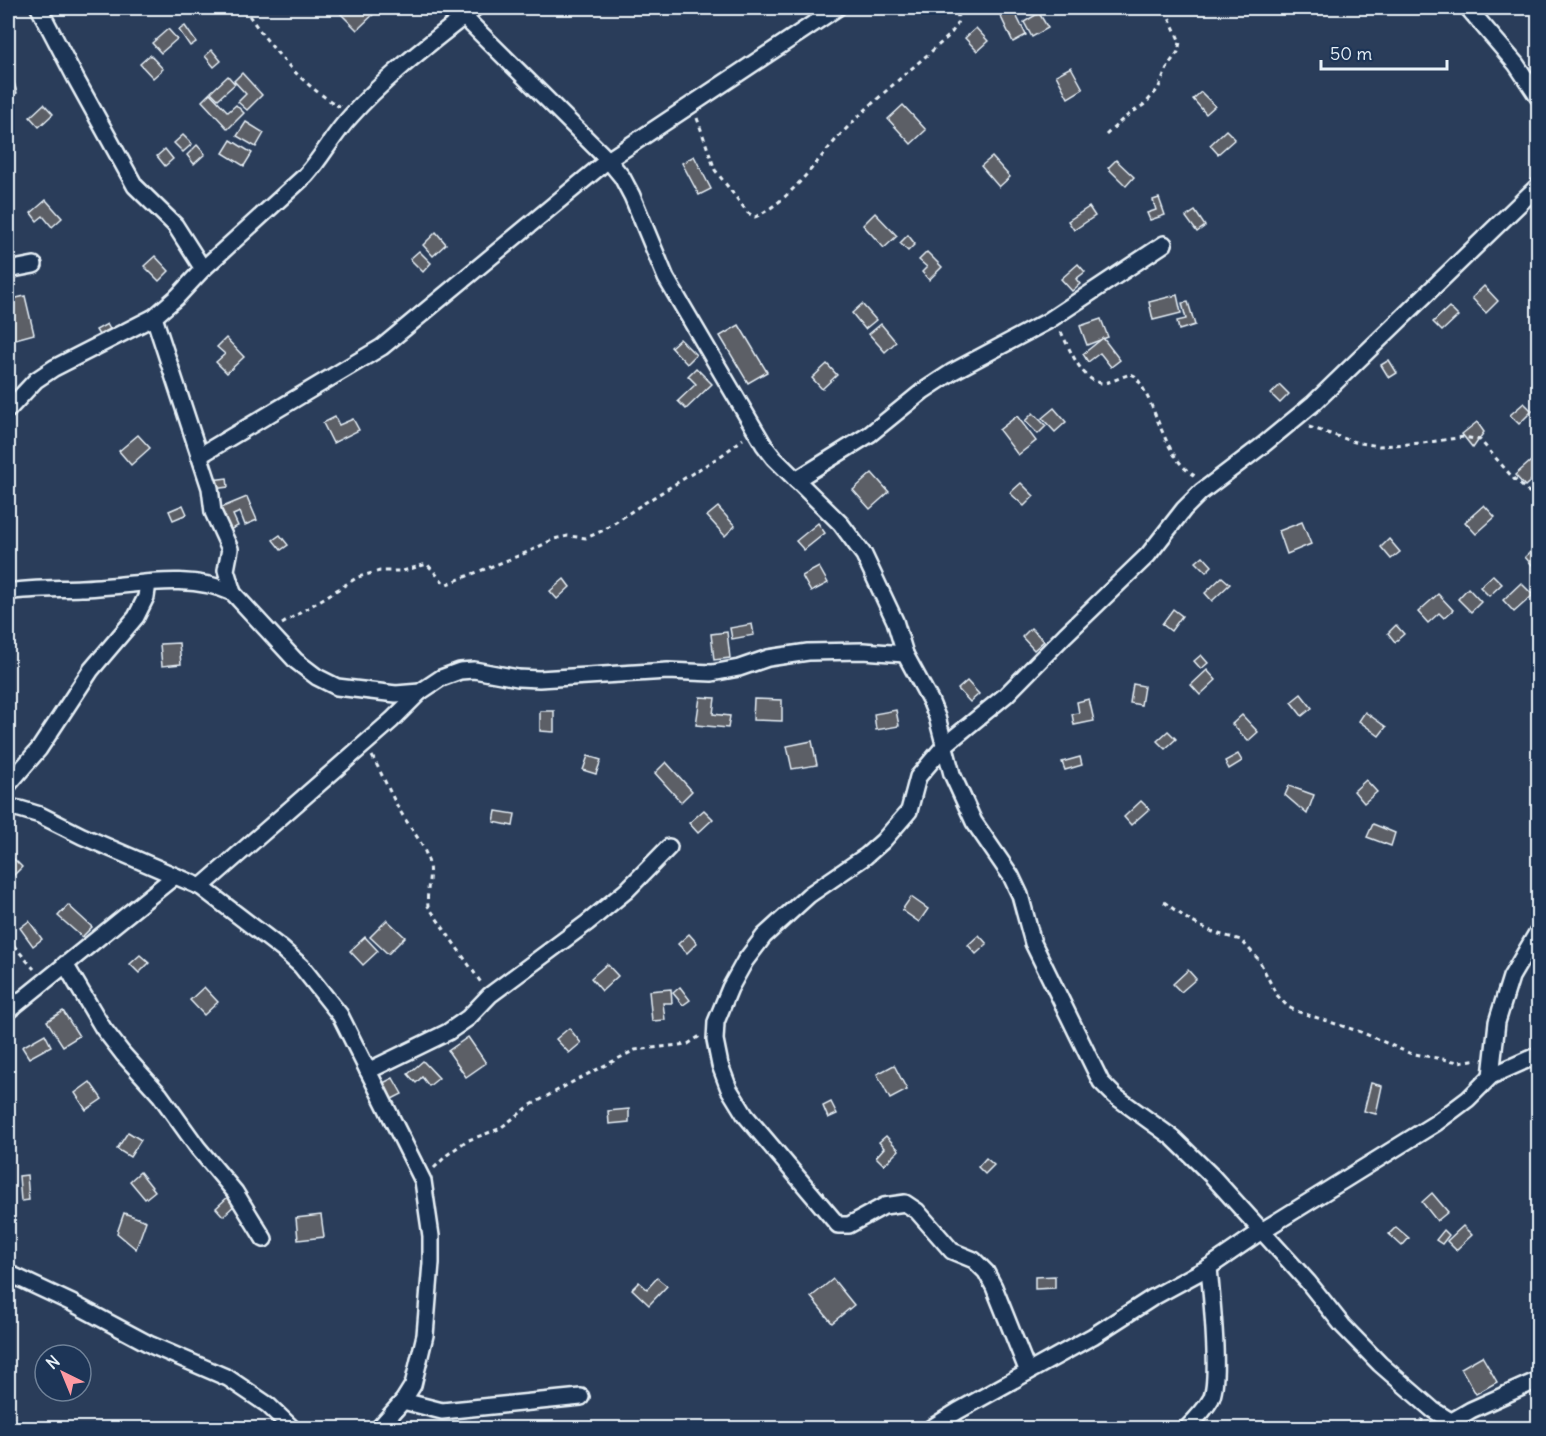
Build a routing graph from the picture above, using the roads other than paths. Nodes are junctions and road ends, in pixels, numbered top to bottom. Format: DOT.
graph roads {
  1 [pos="39,8"];
  2 [pos="837,8"];
  3 [pos="1468,8"];
  4 [pos="464,10"];
  5 [pos="1539,98"];
  6 [pos="608,160"];
  7 [pos="1539,186"];
  8 [pos="1164,244"];
  9 [pos="34,265"];
  10 [pos="203,269"];
  11 [pos="8,270"];
  12 [pos="154,317"];
  13 [pos="8,410"];
  14 [pos="199,456"];
  15 [pos="796,480"];
  16 [pos="148,583"];
  17 [pos="8,592"];
  18 [pos="233,593"];
  19 [pos="905,654"];
  20 [pos="420,692"];
  21 [pos="945,745"];
  22 [pos="8,785"];
  23 [pos="8,807"];
  24 [pos="669,847"];
  25 [pos="175,876"];
  26 [pos="201,887"];
  27 [pos="1539,931"];
  28 [pos="65,964"];
  29 [pos="8,1011"];
  30 [pos="1539,1055"];
  31 [pos="368,1071"];
  32 [pos="1491,1076"];
  33 [pos="1260,1232"];
  34 [pos="264,1239"];
  35 [pos="1209,1267"];
  36 [pos="8,1273"];
  37 [pos="1028,1372"];
  38 [pos="1539,1380"];
  39 [pos="581,1397"];
  40 [pos="403,1401"];
  41 [pos="1457,1425"];
  42 [pos="292,1428"];
  43 [pos="379,1428"];
  44 [pos="931,1428"];
  45 [pos="1187,1428"];
  1 -- 10 [label="street"];
  2 -- 6 [label="street"];
  3 -- 5 [label="street"];
  4 -- 6 [label="street"];
  4 -- 10 [label="street"];
  6 -- 14 [label="street"];
  6 -- 15 [label="street"];
  7 -- 21 [label="street"];
  8 -- 15 [label="street"];
  9 -- 11 [label="street"];
  10 -- 12 [label="street"];
  12 -- 13 [label="street"];
  12 -- 14 [label="street"];
  14 -- 18 [label="street"];
  15 -- 19 [label="street"];
  16 -- 17 [label="street"];
  16 -- 18 [label="street"];
  16 -- 22 [label="street"];
  18 -- 20 [label="street"];
  19 -- 20 [label="street"];
  19 -- 21 [label="street"];
  20 -- 26 [label="street"];
  21 -- 33 [label="street"];
  21 -- 37 [label="street"];
  23 -- 25 [label="street"];
  24 -- 31 [label="street"];
  25 -- 26 [label="street"];
  25 -- 28 [label="street"];
  26 -- 31 [label="street"];
  27 -- 32 [label="street"];
  28 -- 29 [label="street"];
  28 -- 34 [label="street"];
  30 -- 32 [label="street"];
  31 -- 40 [label="street"];
  32 -- 33 [label="street"];
  33 -- 35 [label="street"];
  33 -- 41 [label="street"];
  35 -- 37 [label="street"];
  35 -- 45 [label="street"];
  36 -- 42 [label="street"];
  37 -- 44 [label="street"];
  38 -- 41 [label="street"];
  39 -- 40 [label="street"];
  40 -- 43 [label="street"];
}
